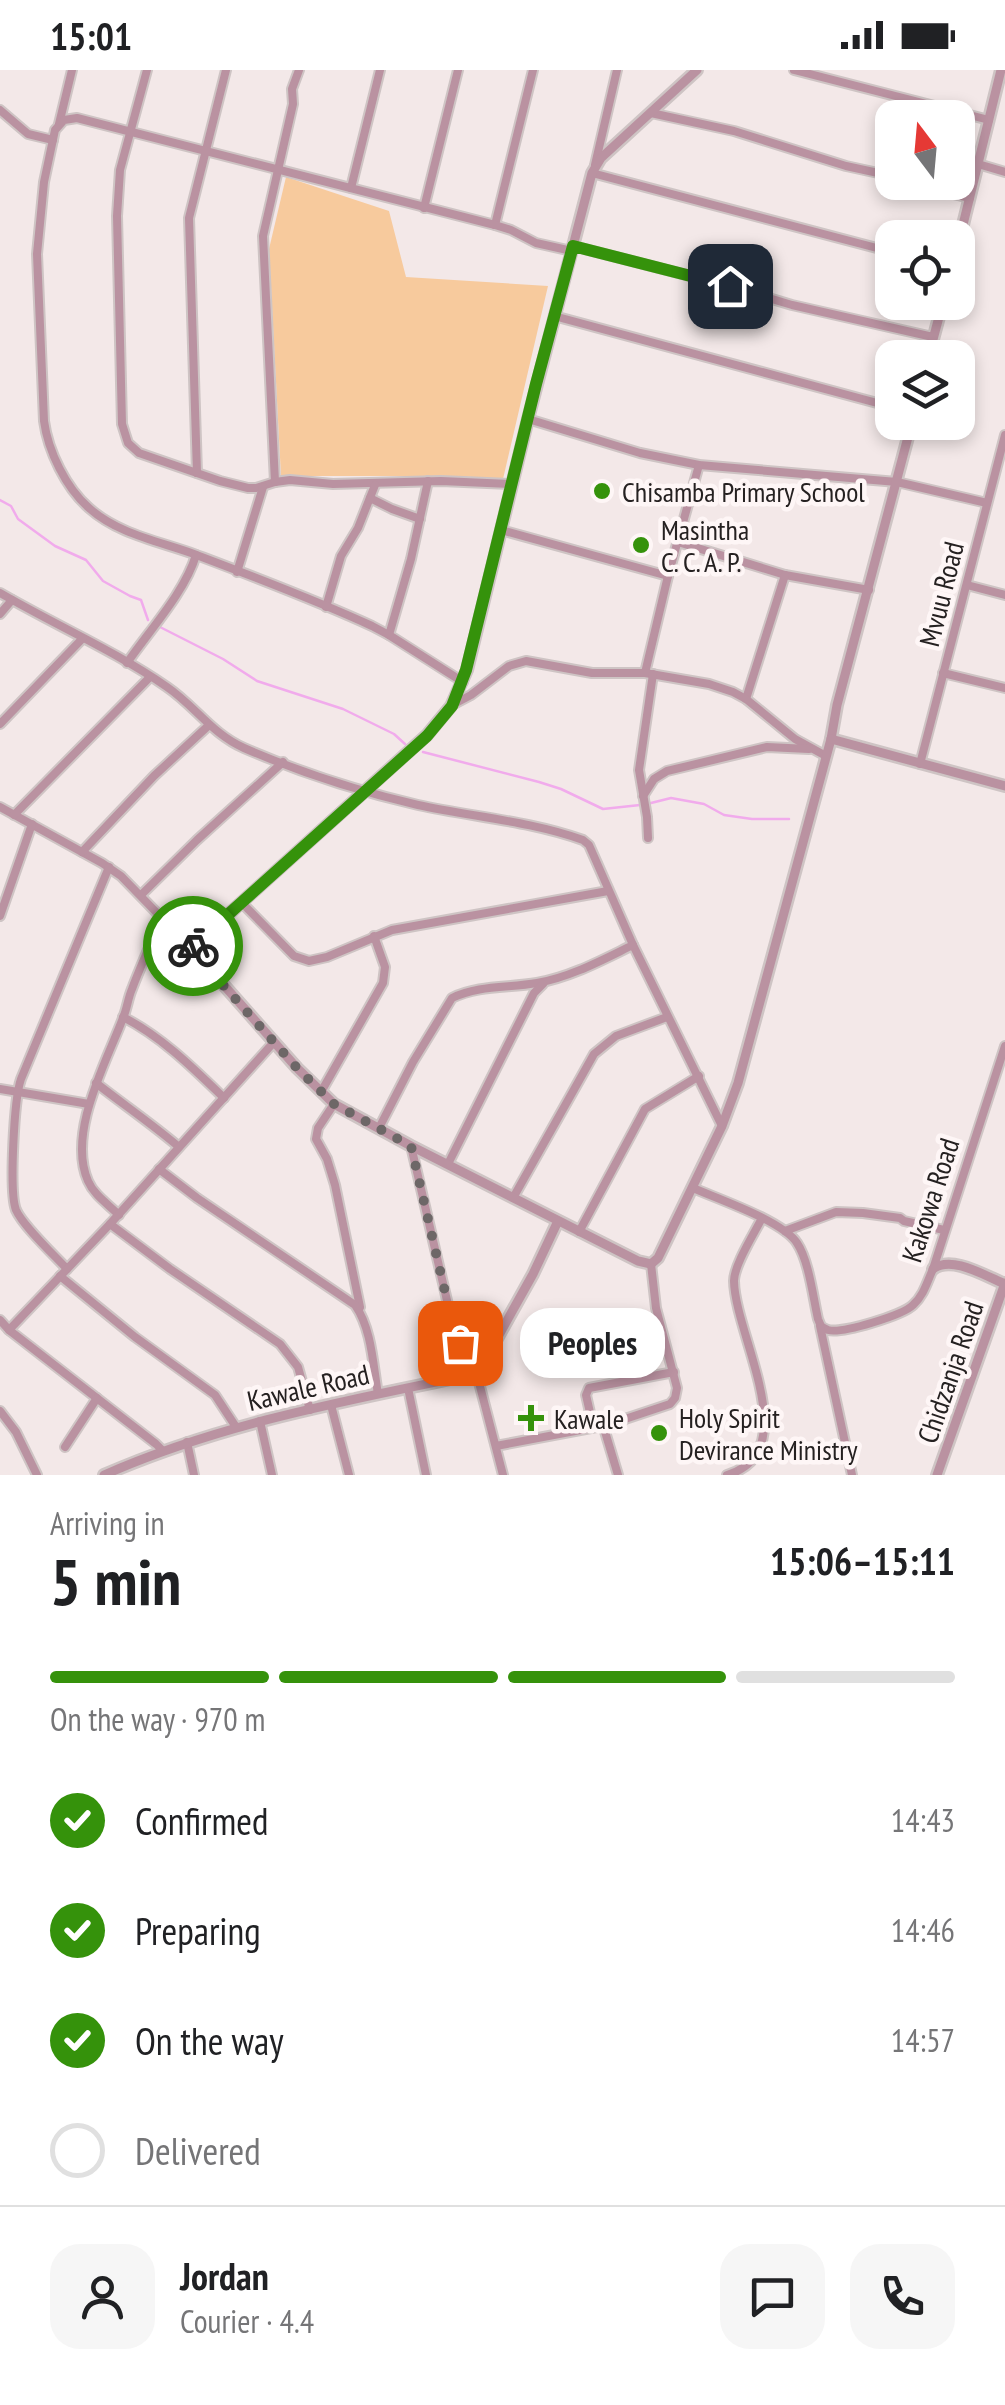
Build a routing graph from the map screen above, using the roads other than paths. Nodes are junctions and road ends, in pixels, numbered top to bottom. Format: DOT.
graph roads {
  1 [pos="72,70"];
  2 [pos="147,70"];
  3 [pos="226,70"];
  4 [pos="299,70"];
  5 [pos="380,70"];
  6 [pos="458,70"];
  7 [pos="533,70"];
  8 [pos="617,70"];
  9 [pos="697,70"];
  10 [pos="794,70"];
  11 [pos="1001,70"];
  12 [pos="0,110"];
  13 [pos="651,113"];
  14 [pos="989,120"];
  15 [pos="59,124"];
  16 [pos="132,132"];
  17 [pos="53,140"];
  18 [pos="206,152"];
  19 [pos="978,164"];
  20 [pos="279,169"];
  21 [pos="594,169"];
  22 [pos="875,172"];
  23 [pos="1005,172"];
  24 [pos="975,177"];
  25 [pos="352,188"];
  26 [pos="424,208"];
  27 [pos="495,226"];
  28 [pos="875,247"];
  29 [pos="572,248"];
  30 [pos="554,316"];
  31 [pos="938,320"];
  32 [pos="934,337"];
  33 [pos="933,340"];
  34 [pos="875,402"];
  35 [pos="528,419"];
  36 [pos="1005,435"];
  37 [pos="907,440"];
  38 [pos="699,465"];
  39 [pos="197,474"];
  40 [pos="428,481"];
  41 [pos="275,482"];
  42 [pos="896,482"];
  43 [pos="512,484"];
  44 [pos="374,485"];
  45 [pos="263,487"];
  46 [pos="370,498"];
  47 [pos="987,503"];
  48 [pos="420,519"];
  49 [pos="501,530"];
  50 [pos="678,542"];
  51 [pos="196,555"];
  52 [pos="237,572"];
  53 [pos="668,576"];
  54 [pos="786,576"];
  55 [pos="967,586"];
  56 [pos="868,590"];
  57 [pos="0,593"];
  58 [pos="1005,595"];
  59 [pos="12,600"];
  60 [pos="326,607"];
  61 [pos="0,614"];
  62 [pos="390,635"];
  63 [pos="82,639"];
  64 [pos="127,663"];
  65 [pos="649,673"];
  66 [pos="944,673"];
  67 [pos="150,677"];
  68 [pos="462,682"];
  69 [pos="1005,688"];
  70 [pos="746,699"];
  71 [pos="452,706"];
  72 [pos="0,724"];
  73 [pos="208,726"];
  74 [pos="831,738"];
  75 [pos="821,753"];
  76 [pos="283,762"];
  77 [pos="920,764"];
  78 [pos="1005,786"];
  79 [pos="368,790"];
  80 [pos="643,796"];
  81 [pos="0,807"];
  82 [pos="14,815"];
  83 [pos="32,824"];
  84 [pos="648,838"];
  85 [pos="82,852"];
  86 [pos="108,867"];
  87 [pos="608,891"];
  88 [pos="141,896"];
  89 [pos="242,903"];
  90 [pos="0,916"];
  91 [pos="162,918"];
  92 [pos="374,936"];
  93 [pos="633,945"];
  94 [pos="190,948"];
  95 [pos="547,981"];
  96 [pos="123,1017"];
  97 [pos="667,1017"];
  98 [pos="274,1042"];
  99 [pos="1005,1046"];
  100 [pos="699,1076"];
  101 [pos="96,1083"];
  102 [pos="0,1089"];
  103 [pos="16,1092"];
  104 [pos="321,1092"];
  105 [pos="224,1098"];
  106 [pos="89,1104"];
  107 [pos="334,1104"];
  108 [pos="722,1126"];
  109 [pos="379,1128"];
  110 [pos="411,1146"];
  111 [pos="178,1148"];
  112 [pos="448,1164"];
  113 [pos="159,1170"];
  114 [pos="693,1188"];
  115 [pos="513,1198"];
  116 [pos="119,1214"];
  117 [pos="762,1218"];
  118 [pos="558,1221"];
  119 [pos="110,1224"];
  120 [pos="944,1230"];
  121 [pos="786,1231"];
  122 [pos="578,1232"];
  123 [pos="650,1264"];
  124 [pos="932,1269"];
  125 [pos="64,1273"];
  126 [pos="1005,1284"];
  127 [pos="361,1313"];
  128 [pos="0,1320"];
  129 [pos="820,1326"];
  130 [pos="8,1330"];
  131 [pos="476,1371"];
  132 [pos="674,1372"];
  133 [pos="408,1388"];
  134 [pos="378,1394"];
  135 [pos="97,1398"];
  136 [pos="331,1405"];
  137 [pos="310,1410"];
  138 [pos="0,1411"];
  139 [pos="260,1420"];
  140 [pos="236,1426"];
  141 [pos="598,1426"];
  142 [pos="187,1442"];
  143 [pos="496,1446"];
  144 [pos="65,1447"];
  145 [pos="163,1451"];
  146 [pos="36,1475"];
  147 [pos="104,1475"];
  148 [pos="194,1475"];
  149 [pos="272,1475"];
  150 [pos="350,1475"];
  151 [pos="426,1475"];
  152 [pos="503,1475"];
  153 [pos="618,1475"];
  154 [pos="727,1475"];
  155 [pos="852,1475"];
  156 [pos="937,1475"];
  1 -- 15 [label="street"];
  2 -- 16 [label="street"];
  3 -- 18 [label="street"];
  4 -- 20 [label="street"];
  5 -- 25 [label="street"];
  6 -- 26 [label="street"];
  7 -- 27 [label="street"];
  8 -- 21 [label="street"];
  9 -- 13 [label="street"];
  10 -- 14 [label="street"];
  11 -- 14 [label="street"];
  12 -- 17 [label="street"];
  13 -- 21 [label="street"];
  13 -- 22 [label="street"];
  14 -- 19 [label="street"];
  15 -- 16 [label="street"];
  15 -- 17 [label="street"];
  16 -- 18 [label="street"];
  16 -- 39 [label="street"];
  17 -- 51 [label="street"];
  18 -- 20 [label="street"];
  18 -- 39 [label="street"];
  19 -- 23 [label="street"];
  19 -- 24 [label="street"];
  20 -- 25 [label="street"];
  20 -- 41 [label="street"];
  21 -- 28 [label="street"];
  21 -- 29 [label="street"];
  25 -- 26 [label="street"];
  26 -- 27 [label="street"];
  27 -- 29 [label="street"];
  29 -- 30 [label="street"];
  29 -- 32 [label="street"];
  30 -- 34 [label="street"];
  30 -- 35 [label="street"];
  31 -- 32 [label="street"];
  32 -- 33 [label="street"];
  35 -- 38 [label="street"];
  35 -- 43 [label="street"];
  36 -- 47 [label="street, Mvuu Road"];
  37 -- 42 [label="street"];
  38 -- 42 [label="street"];
  38 -- 50 [label="street"];
  39 -- 45 [label="street"];
  40 -- 43 [label="street"];
  40 -- 44 [label="street"];
  40 -- 48 [label="street"];
  41 -- 44 [label="street"];
  41 -- 45 [label="street"];
  42 -- 47 [label="street"];
  42 -- 56 [label="street"];
  43 -- 49 [label="street"];
  44 -- 46 [label="street"];
  45 -- 52 [label="street"];
  46 -- 48 [label="street"];
  46 -- 60 [label="street"];
  47 -- 55 [label="street, Mvuu Road"];
  48 -- 62 [label="street"];
  49 -- 53 [label="street"];
  49 -- 68 [label="street"];
  50 -- 53 [label="street"];
  50 -- 54 [label="street"];
  51 -- 52 [label="street"];
  51 -- 64 [label="street"];
  52 -- 60 [label="street"];
  53 -- 65 [label="street"];
  54 -- 56 [label="street"];
  54 -- 70 [label="street"];
  55 -- 58 [label="street"];
  55 -- 66 [label="street, Mvuu Road"];
  56 -- 74 [label="street"];
  57 -- 59 [label="street"];
  59 -- 61 [label="street"];
  59 -- 63 [label="street"];
  60 -- 62 [label="street"];
  62 -- 68 [label="street"];
  63 -- 64 [label="street"];
  63 -- 72 [label="street"];
  64 -- 67 [label="street"];
  65 -- 70 [label="street"];
  65 -- 71 [label="street"];
  65 -- 80 [label="street"];
  66 -- 69 [label="street"];
  66 -- 77 [label="street, Mvuu Road"];
  67 -- 73 [label="street"];
  67 -- 82 [label="street"];
  68 -- 71 [label="street"];
  70 -- 75 [label="street"];
  71 -- 79 [label="street"];
  73 -- 76 [label="street"];
  73 -- 85 [label="street"];
  74 -- 75 [label="street"];
  74 -- 77 [label="street"];
  75 -- 80 [label="street"];
  75 -- 108 [label="street"];
  76 -- 79 [label="street"];
  76 -- 88 [label="street"];
  77 -- 78 [label="street"];
  79 -- 87 [label="street"];
  79 -- 89 [label="street"];
  80 -- 84 [label="street"];
  81 -- 82 [label="street"];
  82 -- 83 [label="street"];
  83 -- 85 [label="street"];
  83 -- 90 [label="street"];
  85 -- 86 [label="street"];
  86 -- 88 [label="street"];
  86 -- 103 [label="street"];
  87 -- 92 [label="street"];
  87 -- 93 [label="street"];
  88 -- 91 [label="street"];
  89 -- 92 [label="street"];
  89 -- 94 [label="street"];
  91 -- 94 [label="street"];
  91 -- 96 [label="street"];
  92 -- 104 [label="street"];
  93 -- 95 [label="street"];
  93 -- 97 [label="street"];
  94 -- 98 [label="street"];
  95 -- 109 [label="street"];
  95 -- 112 [label="street"];
  96 -- 101 [label="street"];
  96 -- 105 [label="street"];
  97 -- 100 [label="street"];
  97 -- 115 [label="street"];
  98 -- 104 [label="street"];
  98 -- 105 [label="street"];
  99 -- 120 [label="street, Kakowa Road"];
  100 -- 108 [label="street"];
  100 -- 122 [label="street"];
  101 -- 106 [label="street"];
  101 -- 111 [label="street"];
  102 -- 103 [label="street"];
  103 -- 106 [label="street"];
  103 -- 125 [label="street"];
  104 -- 107 [label="street"];
  105 -- 111 [label="street"];
  106 -- 116 [label="street"];
  107 -- 109 [label="street"];
  107 -- 127 [label="street"];
  108 -- 114 [label="street"];
  109 -- 110 [label="street"];
  110 -- 112 [label="street"];
  110 -- 131 [label="street"];
  111 -- 113 [label="street"];
  112 -- 115 [label="street"];
  113 -- 116 [label="street"];
  113 -- 127 [label="street"];
  114 -- 117 [label="street"];
  114 -- 123 [label="street"];
  115 -- 118 [label="street"];
  116 -- 119 [label="street"];
  117 -- 121 [label="street"];
  117 -- 154 [label="street"];
  118 -- 122 [label="street"];
  118 -- 131 [label="street"];
  119 -- 125 [label="street"];
  119 -- 137 [label="street"];
  120 -- 121 [label="street"];
  120 -- 124 [label="street, Kakowa Road"];
  121 -- 129 [label="street"];
  122 -- 123 [label="street"];
  123 -- 132 [label="street"];
  124 -- 126 [label="street"];
  124 -- 129 [label="street, Kakowa Road"];
  125 -- 130 [label="street"];
  125 -- 140 [label="street"];
  126 -- 156 [label="street, Chidzanja Road"];
  127 -- 134 [label="street"];
  128 -- 130 [label="street"];
  129 -- 155 [label="street"];
  130 -- 135 [label="street"];
  131 -- 133 [label="street, Kawale Road"];
  131 -- 143 [label="street"];
  132 -- 141 [label="street"];
  132 -- 141 [label="street"];
  133 -- 134 [label="street, Kawale Road"];
  133 -- 151 [label="street"];
  134 -- 136 [label="street, Kawale Road"];
  135 -- 144 [label="street"];
  135 -- 145 [label="street"];
  136 -- 137 [label="street, Kawale Road"];
  136 -- 150 [label="street"];
  137 -- 139 [label="street, Kawale Road"];
  138 -- 146 [label="street"];
  139 -- 140 [label="street, Kawale Road"];
  139 -- 149 [label="street"];
  140 -- 142 [label="street, Kawale Road"];
  141 -- 143 [label="street"];
  141 -- 153 [label="street"];
  142 -- 145 [label="street, Kawale Road"];
  142 -- 148 [label="street"];
  143 -- 152 [label="street"];
  145 -- 147 [label="street, Kawale Road"];
}
